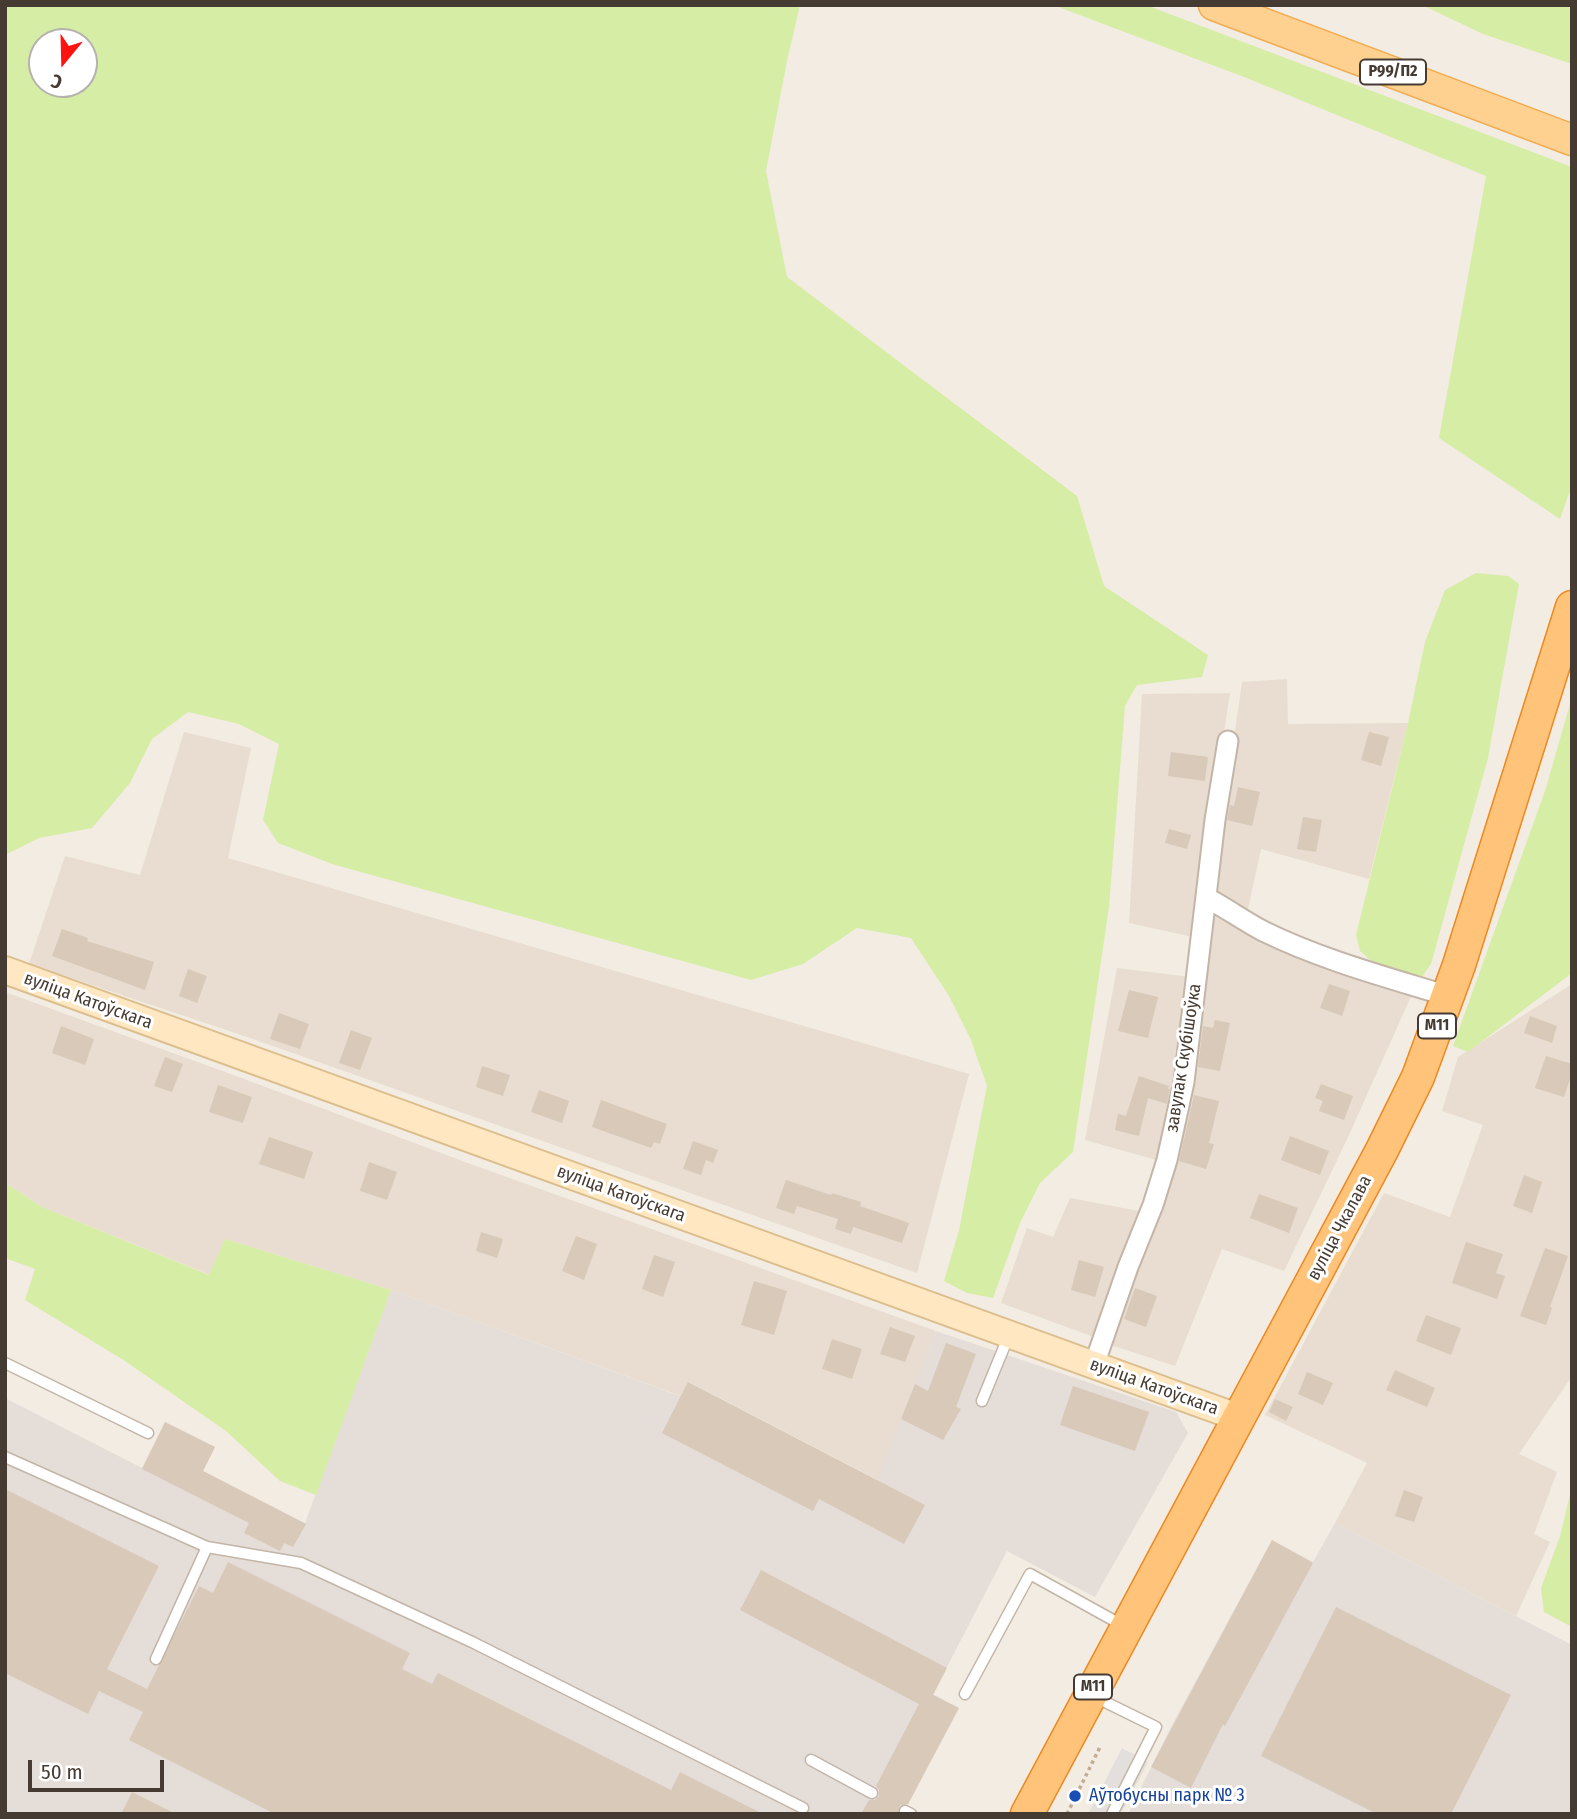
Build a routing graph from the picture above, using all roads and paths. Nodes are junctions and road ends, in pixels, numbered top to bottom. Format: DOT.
graph roads {
  1 [pos="1214,5"];
  2 [pos="1572,140"];
  3 [pos="1572,607"];
  4 [pos="1228,741"];
  5 [pos="1207,898"];
  6 [pos="5,970"];
  7 [pos="1448,996"];
  8 [pos="1009,1335"];
  9 [pos="5,1363"];
  10 [pos="1094,1365"];
  11 [pos="982,1401"];
  12 [pos="1237,1417"];
  13 [pos="148,1433"];
  14 [pos="5,1457"];
  15 [pos="206,1547"];
  16 [pos="1126,1627"];
  17 [pos="156,1659"];
  18 [pos="965,1694"];
  19 [pos="1089,1695"];
  20 [pos="1100,1748"];
  21 [pos="811,1760"];
  22 [pos="872,1793"];
  23 [pos="803,1808"];
  24 [pos="1027,1814"];
  25 [pos="1067,1814"];
  26 [pos="1112,1814"];
  1 -- 2 [label="main road, Р99/П2"];
  3 -- 7 [label="highway, вуліца Чкалава / М11"];
  4 -- 5 [label="street, завулак Скубішоўка"];
  5 -- 7 [label="street"];
  5 -- 10 [label="street, завулак Скубішоўка"];
  6 -- 8 [label="main road, вуліца Катоўскага"];
  7 -- 12 [label="highway, вуліца Чкалава / М11"];
  8 -- 10 [label="main road, вуліца Катоўскага"];
  8 -- 11 [label="lane"];
  9 -- 13 [label="lane"];
  10 -- 12 [label="main road, вуліца Катоўскага"];
  12 -- 16 [label="highway, вуліца Чкалава / М11"];
  14 -- 15 [label="lane"];
  15 -- 17 [label="lane"];
  15 -- 23 [label="lane"];
  16 -- 18 [label="lane"];
  16 -- 19 [label="highway, вуліца Чкалава / М11"];
  19 -- 24 [label="highway, вуліца Чкалава / М11"];
  19 -- 26 [label="lane"];
  20 -- 25 [label="path"];
  21 -- 22 [label="lane"];
}
